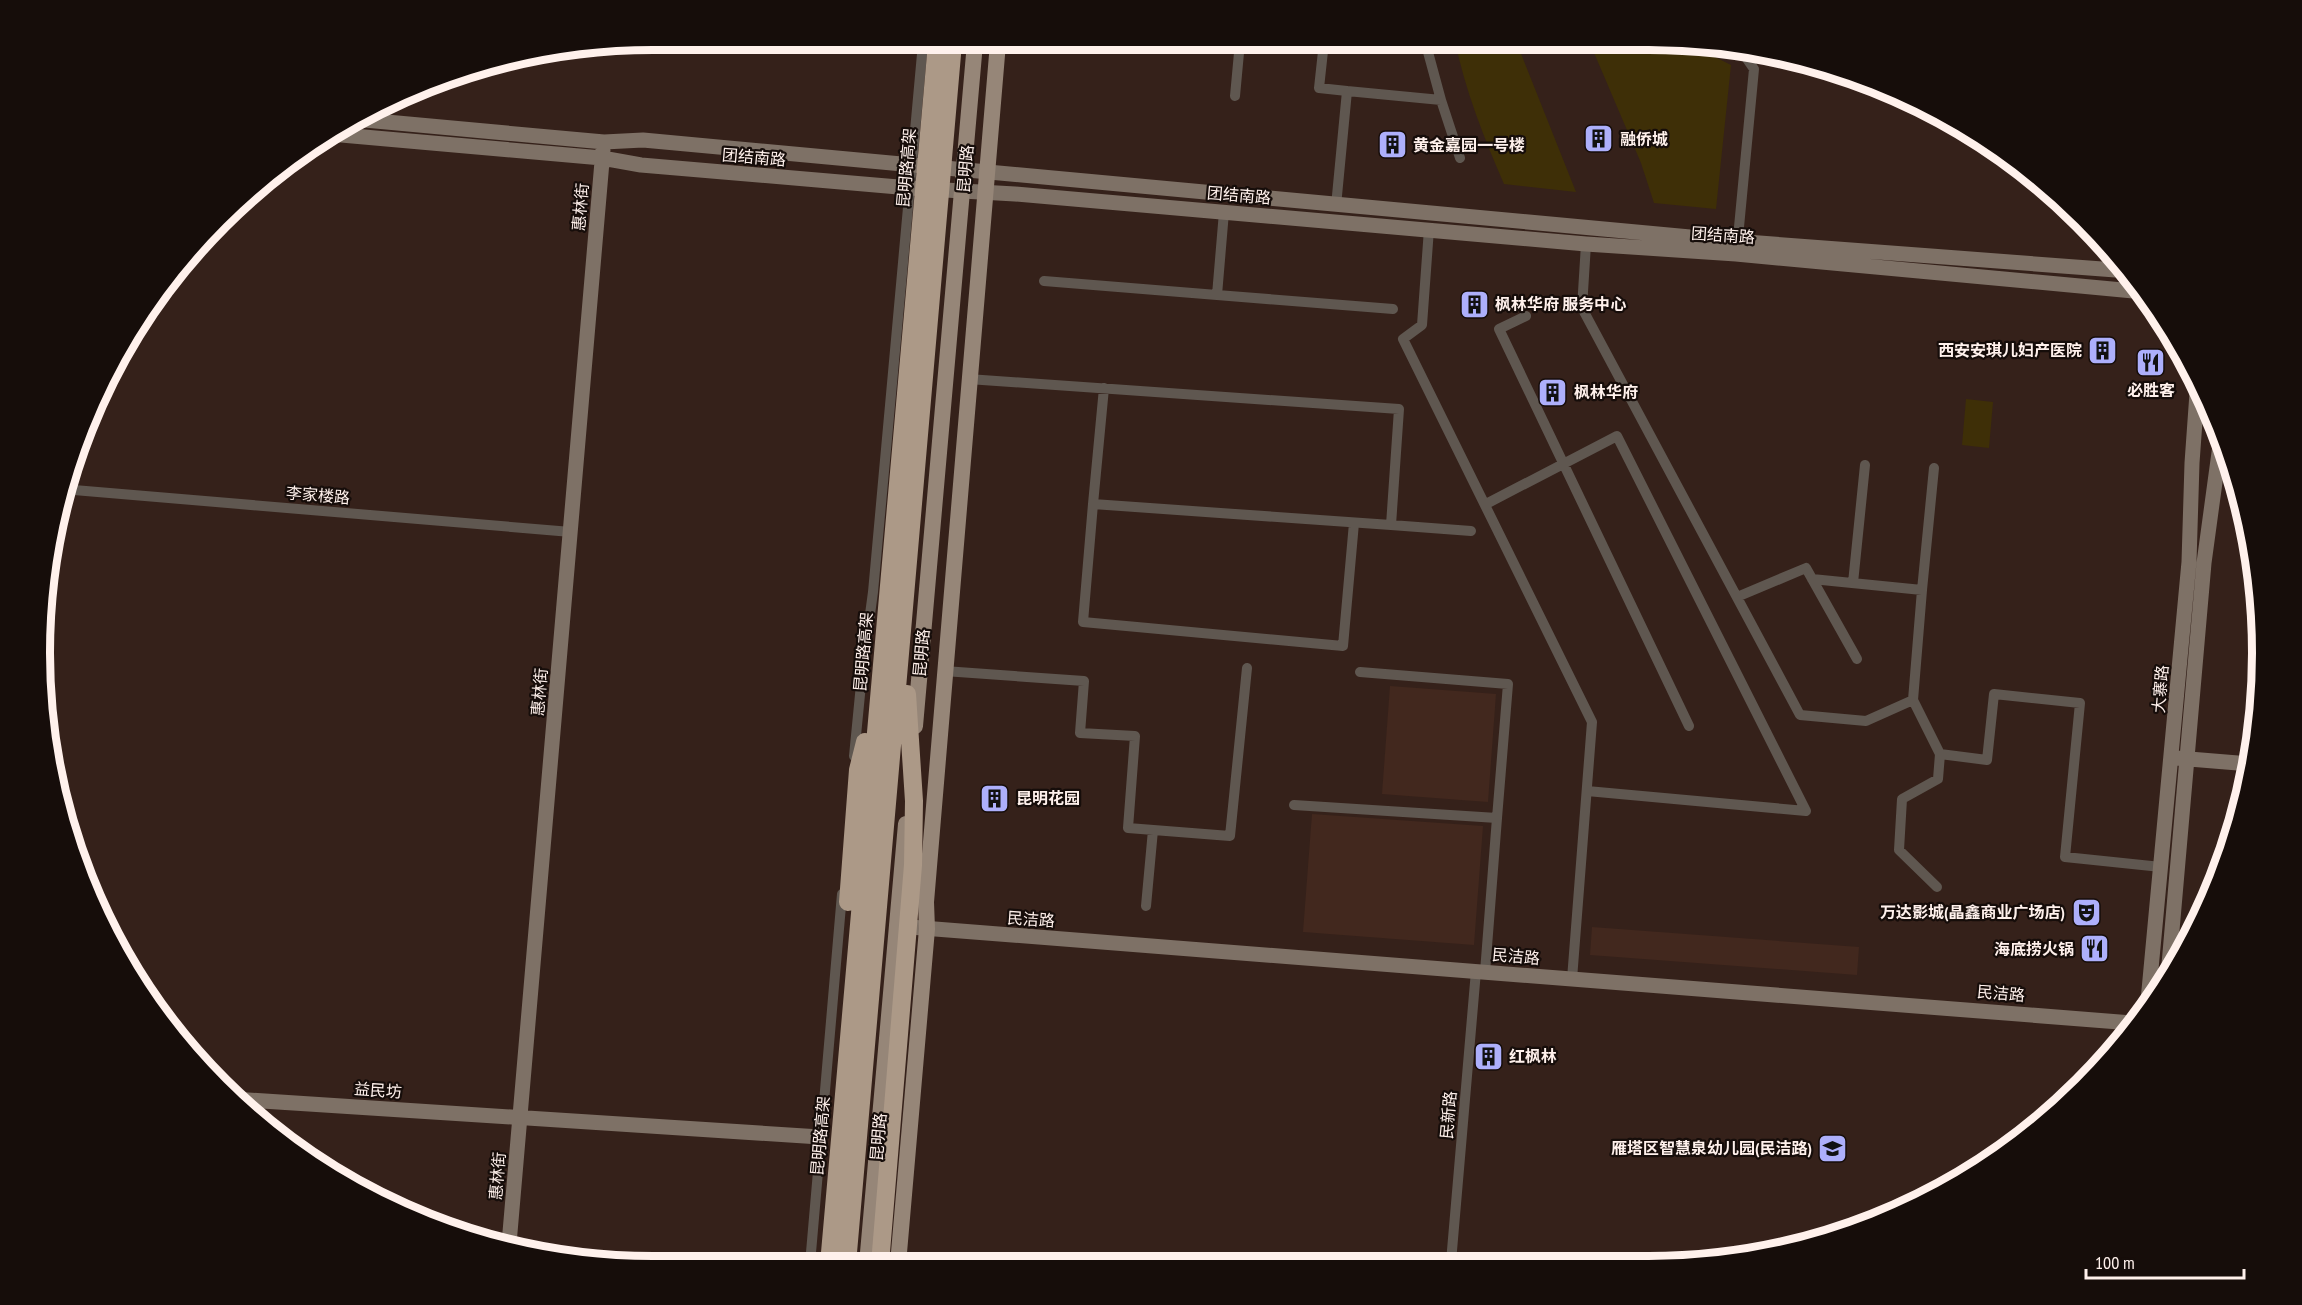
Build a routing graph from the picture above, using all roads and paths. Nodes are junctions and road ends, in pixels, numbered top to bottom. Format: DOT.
graph roads {
  1 [pos="922,49"];
  2 [pos="936,49"];
  3 [pos="952,49"];
  4 [pos="975,49"];
  5 [pos="997,49"];
  6 [pos="1239,49"];
  7 [pos="1323,49"];
  8 [pos="1427,49"];
  9 [pos="1746,58"];
  10 [pos="1347,91"];
  11 [pos="1235,96"];
  12 [pos="1441,100"];
  13 [pos="370,120"];
  14 [pos="343,135"];
  15 [pos="604,142"];
  16 [pos="602,158"];
  17 [pos="1460,158"];
  18 [pos="912,164"];
  19 [pos="965,169"];
  20 [pos="987,171"];
  21 [pos="910,188"];
  22 [pos="963,192"];
  23 [pos="985,192"];
  24 [pos="1336,206"];
  25 [pos="1224,212"];
  26 [pos="1430,229"];
  27 [pos="1586,244"];
  28 [pos="1737,248"];
  29 [pos="2116,271"];
  30 [pos="1044,280"];
  31 [pos="2132,291"];
  32 [pos="1217,295"];
  33 [pos="1393,309"];
  34 [pos="1526,316"];
  35 [pos="969,379"];
  36 [pos="1104,388"];
  37 [pos="2197,400"];
  38 [pos="2219,455"];
  39 [pos="1564,463"];
  40 [pos="1865,465"];
  41 [pos="1934,468"];
  42 [pos="72,490"];
  43 [pos="1093,504"];
  44 [pos="1485,504"];
  45 [pos="1354,523"];
  46 [pos="1391,525"];
  47 [pos="1471,531"];
  48 [pos="572,532"];
  49 [pos="1812,579"];
  50 [pos="1853,583"];
  51 [pos="1922,590"];
  52 [pos="1737,597"];
  53 [pos="903,636"];
  54 [pos="1857,659"];
  55 [pos="1247,669"];
  56 [pos="944,671"];
  57 [pos="1360,672"];
  58 [pos="880,679"];
  59 [pos="1913,700"];
  60 [pos="1689,726"];
  61 [pos="1940,754"];
  62 [pos="2171,757"];
  63 [pos="2188,758"];
  64 [pos="2242,763"];
  65 [pos="1587,791"];
  66 [pos="1294,805"];
  67 [pos="1497,819"];
  68 [pos="1153,830"];
  69 [pos="2161,867"];
  70 [pos="1937,887"];
  71 [pos="1146,906"];
  72 [pos="897,926"];
  73 [pos="927,929"];
  74 [pos="2170,958"];
  75 [pos="1480,971"];
  76 [pos="1572,979"];
  77 [pos="2149,991"];
  78 [pos="2126,1022"];
  79 [pos="248,1100"];
  80 [pos="520,1116"];
  81 [pos="820,1137"];
  82 [pos="878,1141"];
  83 [pos="510,1238"];
  84 [pos="811,1256"];
  85 [pos="821,1256"];
  86 [pos="830,1256"];
  87 [pos="848,1256"];
  88 [pos="868,1256"];
  89 [pos="881,1256"];
  90 [pos="899,1256"];
  91 [pos="1452,1256"];
  1 -- 18 [label="street"];
  2 -- 58 [label="highway, 昆明路高架"];
  3 -- 53 [label="highway"];
  4 -- 19 [label="main road, 昆明路"];
  5 -- 20 [label="main road, 昆明路"];
  6 -- 11 [label="street"];
  7 -- 10 [label="street"];
  8 -- 12 [label="street"];
  9 -- 28 [label="street"];
  10 -- 12 [label="street"];
  10 -- 24 [label="street"];
  12 -- 17 [label="street"];
  13 -- 15 [label="main road, 团结南路"];
  14 -- 16 [label="main road, 团结南路"];
  15 -- 16 [label="main road, 惠林街"];
  15 -- 18 [label="main road, 团结南路"];
  16 -- 21 [label="main road, 团结南路"];
  16 -- 48 [label="main road, 惠林街"];
  18 -- 19 [label="main road, 团结南路"];
  18 -- 21 [label="street"];
  19 -- 20 [label="main road, 团结南路"];
  19 -- 22 [label="main road, 昆明路"];
  20 -- 23 [label="main road, 昆明路"];
  20 -- 24 [label="main road, 团结南路"];
  21 -- 22 [label="main road, 团结南路"];
  21 -- 81 [label="street"];
  22 -- 23 [label="main road, 团结南路"];
  22 -- 72 [label="main road, 昆明路"];
  23 -- 25 [label="main road, 团结南路"];
  23 -- 35 [label="main road, 昆明路"];
  24 -- 28 [label="main road, 团结南路"];
  25 -- 26 [label="main road, 团结南路"];
  25 -- 32 [label="street"];
  26 -- 27 [label="main road, 团结南路"];
  26 -- 44 [label="street"];
  27 -- 28 [label="main road, 团结南路"];
  27 -- 52 [label="street"];
  28 -- 29 [label="main road, 团结南路"];
  28 -- 31 [label="main road, 团结南路"];
  30 -- 32 [label="street"];
  32 -- 33 [label="street"];
  34 -- 39 [label="street"];
  35 -- 36 [label="street"];
  35 -- 56 [label="main road, 昆明路"];
  36 -- 43 [label="street"];
  36 -- 46 [label="street"];
  37 -- 62 [label="main road, 大寨路"];
  38 -- 63 [label="main road, 大寨路"];
  39 -- 44 [label="street"];
  39 -- 60 [label="street"];
  39 -- 65 [label="street"];
  40 -- 50 [label="street"];
  41 -- 51 [label="street"];
  42 -- 48 [label="street, 李家楼路"];
  43 -- 45 [label="street"];
  43 -- 45 [label="street"];
  44 -- 65 [label="street"];
  45 -- 46 [label="street"];
  46 -- 47 [label="street"];
  48 -- 80 [label="main road, 惠林街"];
  49 -- 50 [label="street"];
  49 -- 52 [label="street"];
  49 -- 54 [label="street"];
  50 -- 51 [label="street"];
  51 -- 59 [label="street"];
  52 -- 59 [label="street"];
  53 -- 87 [label="highway"];
  53 -- 89 [label="highway"];
  55 -- 68 [label="street"];
  56 -- 68 [label="street"];
  56 -- 73 [label="main road, 昆明路"];
  57 -- 67 [label="street, 民新路"];
  58 -- 85 [label="highway"];
  58 -- 86 [label="highway, 昆明路高架"];
  59 -- 61 [label="street"];
  61 -- 69 [label="street"];
  61 -- 70 [label="street"];
  62 -- 63 [label="main road"];
  62 -- 69 [label="main road, 大寨路"];
  63 -- 64 [label="main road"];
  63 -- 74 [label="main road, 大寨路"];
  65 -- 76 [label="street"];
  66 -- 67 [label="street"];
  67 -- 75 [label="street, 民新路"];
  68 -- 71 [label="street"];
  69 -- 77 [label="main road, 大寨路"];
  72 -- 73 [label="main road, 民洁路"];
  72 -- 82 [label="main road, 昆明路"];
  73 -- 75 [label="main road, 民洁路"];
  73 -- 90 [label="main road, 昆明路"];
  75 -- 76 [label="main road, 民洁路"];
  75 -- 91 [label="street, 民新路"];
  76 -- 78 [label="main road, 民洁路"];
  79 -- 80 [label="main road, 益民坊"];
  80 -- 81 [label="main road, 益民坊"];
  80 -- 83 [label="main road, 惠林街"];
  81 -- 82 [label="street"];
  81 -- 84 [label="street"];
  82 -- 88 [label="main road, 昆明路"];
}
